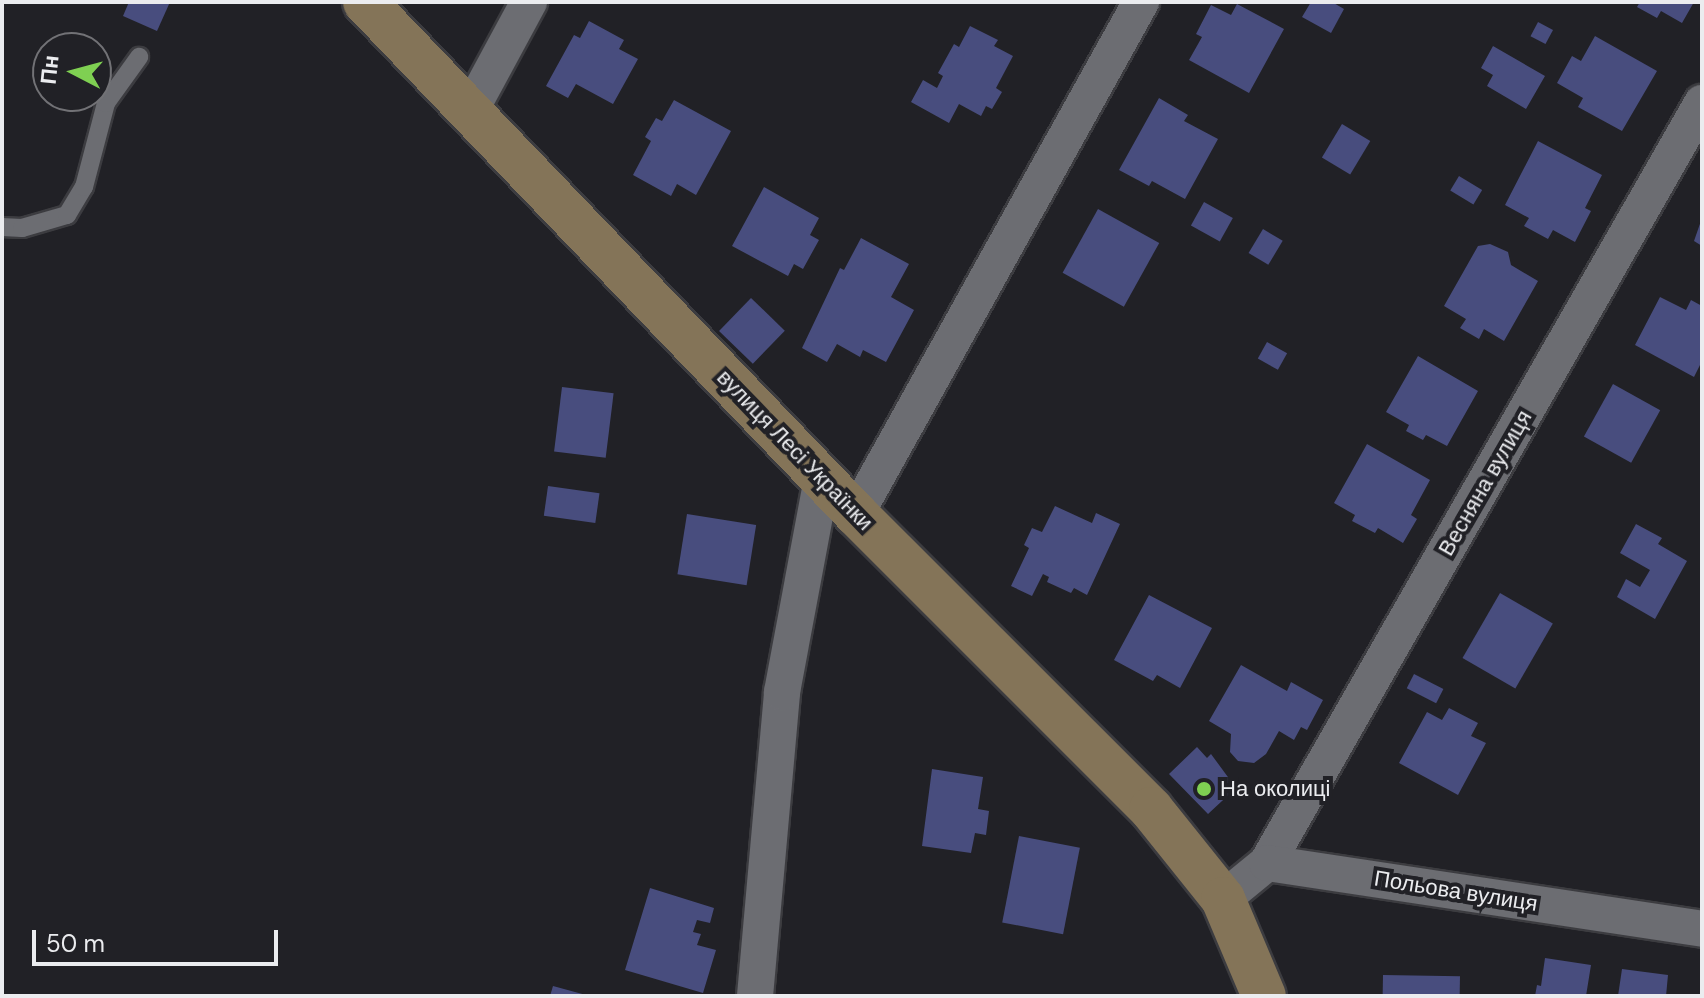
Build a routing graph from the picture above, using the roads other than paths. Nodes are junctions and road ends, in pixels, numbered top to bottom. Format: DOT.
graph roads {
  1 [pos="365,2"];
  2 [pos="529,2"];
  3 [pos="1141,2"];
  4 [pos="139,57"];
  5 [pos="1702,103"];
  6 [pos="470,111"];
  7 [pos="2,227"];
  8 [pos="822,478"];
  9 [pos="856,514"];
  10 [pos="1267,863"];
  11 [pos="1223,899"];
  12 [pos="1702,929"];
  13 [pos="755,996"];
  14 [pos="1264,996"];
  1 -- 6 [label="street, вулиця Лесі Українки"];
  2 -- 6 [label="street"];
  3 -- 9 [label="street"];
  4 -- 7 [label="lane"];
  5 -- 10 [label="street, Весняна вулиця"];
  6 -- 8 [label="street, вулиця Лесі Українки"];
  8 -- 9 [label="street, вулиця Лесі Українки"];
  8 -- 13 [label="street"];
  9 -- 11 [label="street, вулиця Лесі Українки"];
  10 -- 11 [label="street"];
  10 -- 12 [label="street, Польова вулиця"];
  11 -- 14 [label="street, вулиця Лесі Українки"];
}
